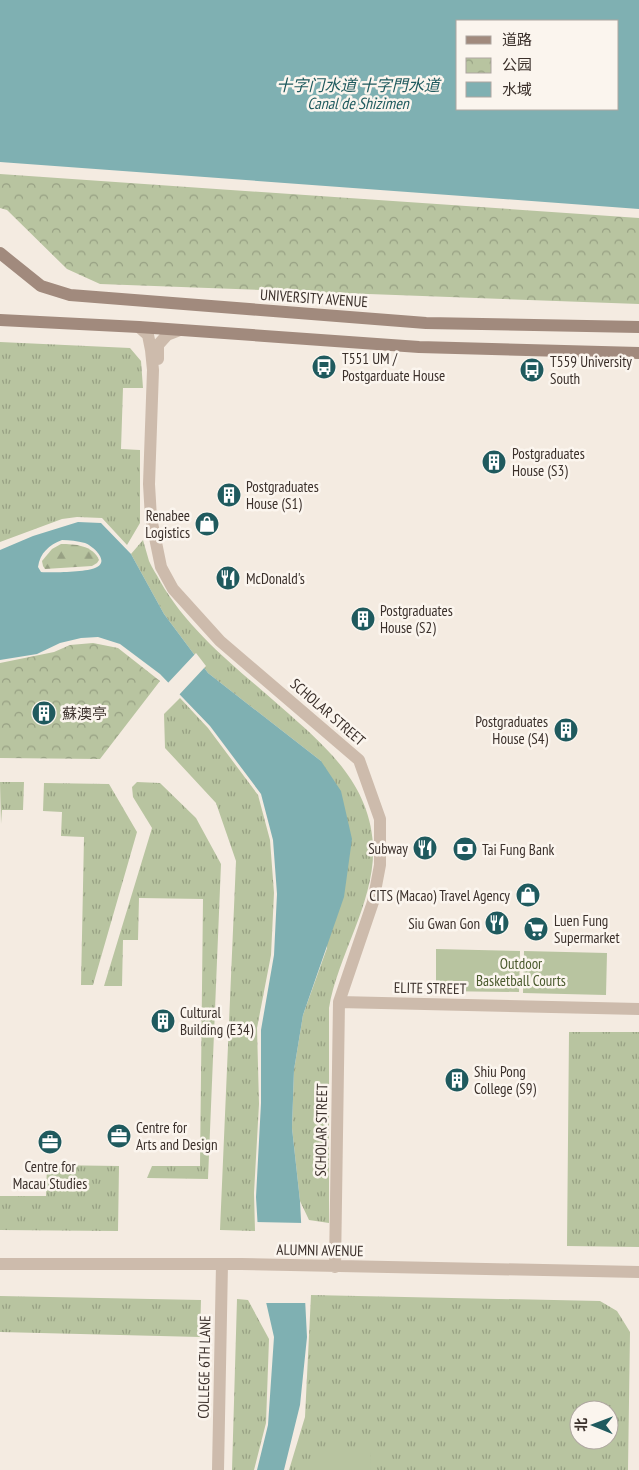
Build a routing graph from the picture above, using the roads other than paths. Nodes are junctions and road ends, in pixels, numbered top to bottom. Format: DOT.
graph roads {
  1 [pos="0,253"];
  2 [pos="0,320"];
  3 [pos="139,327"];
  4 [pos="639,327"];
  5 [pos="180,330"];
  6 [pos="639,353"];
  7 [pos="153,370"];
  8 [pos="339,1002"];
  9 [pos="639,1009"];
  10 [pos="0,1264"];
  11 [pos="222,1264"];
  12 [pos="332,1267"];
  13 [pos="639,1272"];
  14 [pos="218,1470"];
  1 -- 4 [label="main road, UNIVERSITY AVENUE"];
  2 -- 3 [label="main road"];
  3 -- 5 [label="main road"];
  3 -- 7 [label="street"];
  5 -- 6 [label="main road"];
  5 -- 7 [label="street"];
  7 -- 8 [label="street, SCHOLAR STREET"];
  8 -- 9 [label="street, ELITE STREET"];
  8 -- 12 [label="street, SCHOLAR STREET"];
  10 -- 11 [label="street, ALUMNI AVENUE"];
  11 -- 12 [label="street, ALUMNI AVENUE"];
  11 -- 14 [label="street, COLLEGE 6TH LANE"];
  12 -- 13 [label="street, ALUMNI AVENUE"];
}
